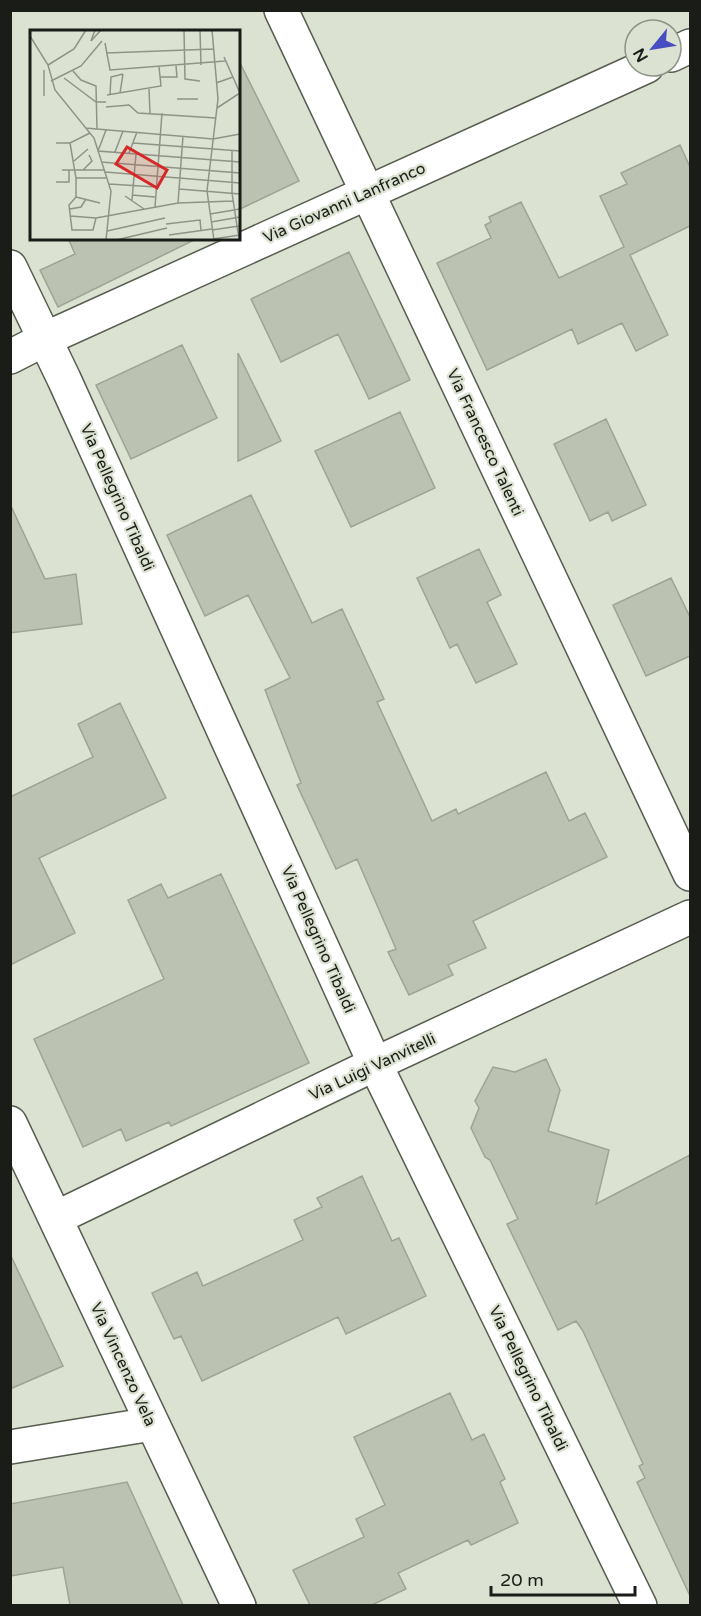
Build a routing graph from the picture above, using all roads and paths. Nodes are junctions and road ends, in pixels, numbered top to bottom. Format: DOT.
graph roads {
  1 [pos="281,10"];
  2 [pos="623,77"];
  3 [pos="367,192"];
  4 [pos="10,267"];
  5 [pos="45,339"];
  6 [pos="10,357"];
  7 [pos="690,874"];
  8 [pos="690,917"];
  9 [pos="375,1064"];
  10 [pos="10,1123"];
  11 [pos="56,1218"];
  12 [pos="152,1424"];
  13 [pos="10,1448"];
  14 [pos="239,1605"];
  15 [pos="640,1605"];
  1 -- 3 [label="street, Via Francesco Talenti"];
  2 -- 3 [label="street, Via Giovanni Lanfranco"];
  3 -- 5 [label="street, Via Giovanni Lanfranco"];
  3 -- 7 [label="street, Via Francesco Talenti"];
  4 -- 5 [label="street, Via Pellegrino Tibaldi"];
  5 -- 6 [label="street, Via Giovanni Lanfranco"];
  5 -- 9 [label="street, Via Pellegrino Tibaldi"];
  8 -- 9 [label="street, Via Luigi Vanvitelli"];
  9 -- 11 [label="street, Via Luigi Vanvitelli"];
  9 -- 15 [label="street, Via Pellegrino Tibaldi"];
  10 -- 11 [label="street, Via Vincenzo Vela"];
  11 -- 12 [label="street, Via Vincenzo Vela"];
  12 -- 13 [label="street"];
  12 -- 14 [label="street, Via Vincenzo Vela"];
}
